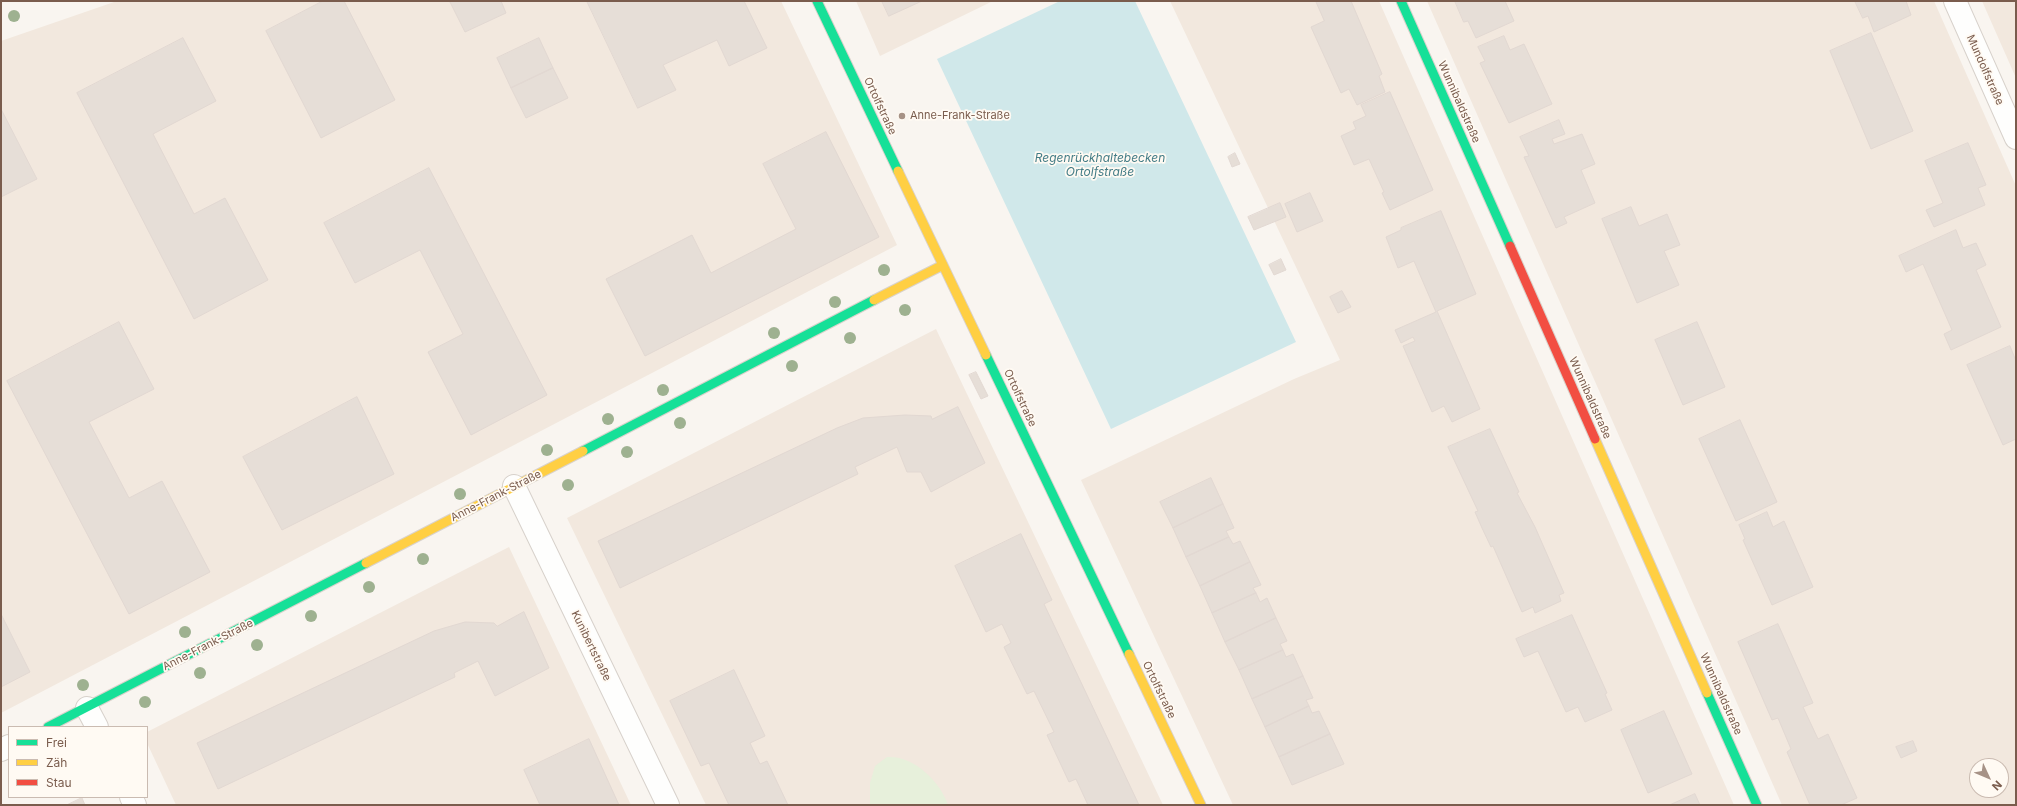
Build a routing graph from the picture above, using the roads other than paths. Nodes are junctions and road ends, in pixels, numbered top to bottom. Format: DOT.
graph roads {
  1 [pos="817,1"];
  2 [pos="1401,1"];
  3 [pos="1955,1"];
  4 [pos="2016,138"];
  5 [pos="943,265"];
  6 [pos="514,486"];
  7 [pos="87,708"];
  8 [pos="50,726"];
  9 [pos="96,726"];
  10 [pos="668,805"];
  11 [pos="1201,805"];
  12 [pos="1757,805"];
  1 -- 5 [label="street, Ortolfstraße"];
  2 -- 12 [label="street, Wunnibaldstraße"];
  3 -- 4 [label="street, Mundolfstraße"];
  5 -- 6 [label="street, Anne-Frank-Straße"];
  5 -- 11 [label="street, Ortolfstraße"];
  6 -- 7 [label="street, Anne-Frank-Straße"];
  6 -- 10 [label="street, Kunibertstraße"];
  7 -- 8 [label="street, Anne-Frank-Straße"];
  7 -- 9 [label="street"];
}
